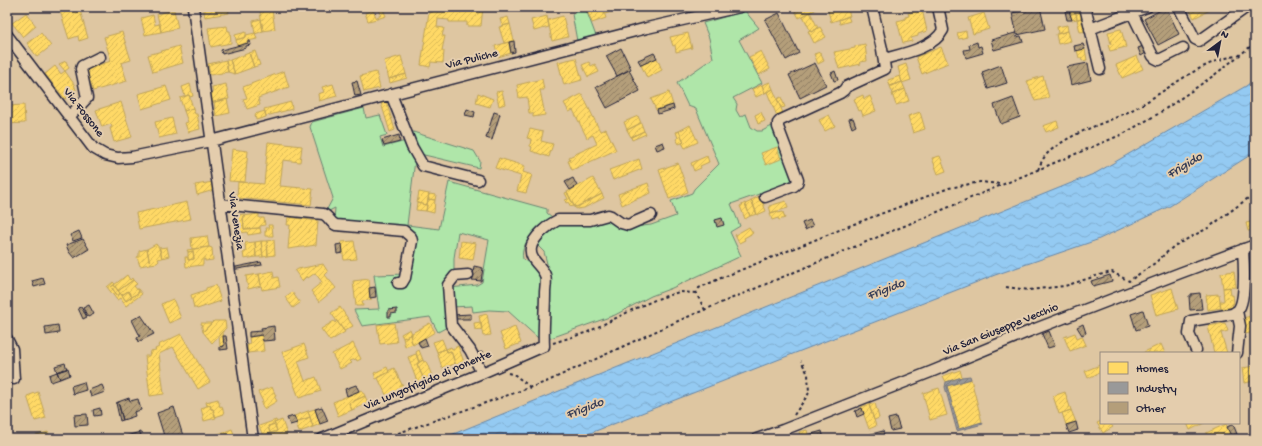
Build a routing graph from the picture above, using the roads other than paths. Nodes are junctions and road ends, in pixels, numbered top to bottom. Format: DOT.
graph roads {
  1 [pos="193,7"];
  2 [pos="740,7"];
  3 [pos="872,7"];
  4 [pos="938,7"];
  5 [pos="1085,7"];
  6 [pos="1147,7"];
  7 [pos="1179,7"];
  8 [pos="1246,7"];
  9 [pos="1132,13"];
  10 [pos="1090,29"];
  11 [pos="7,35"];
  12 [pos="1183,48"];
  13 [pos="100,57"];
  14 [pos="884,59"];
  15 [pos="1100,69"];
  16 [pos="391,94"];
  17 [pos="69,117"];
  18 [pos="211,141"];
  19 [pos="478,180"];
  20 [pos="765,197"];
  21 [pos="220,204"];
  22 [pos="651,215"];
  23 [pos="1255,245"];
  24 [pos="1243,250"];
  25 [pos="468,275"];
  26 [pos="398,283"];
  27 [pos="1237,310"];
  28 [pos="7,339"];
  29 [pos="1196,350"];
  30 [pos="1238,352"];
  31 [pos="485,372"];
  32 [pos="14,379"];
  33 [pos="253,439"];
  34 [pos="322,439"];
  35 [pos="757,439"];
  1 -- 18 [label="street, Via Venezia"];
  2 -- 16 [label="street, Via Puliche"];
  3 -- 14 [label="street"];
  4 -- 14 [label="street"];
  5 -- 10 [label="street"];
  6 -- 9 [label="street"];
  7 -- 8 [label="street"];
  9 -- 10 [label="street"];
  9 -- 12 [label="street"];
  10 -- 15 [label="street"];
  11 -- 17 [label="street, Via Fossone"];
  13 -- 17 [label="street"];
  14 -- 20 [label="street"];
  16 -- 18 [label="street, Via Puliche"];
  16 -- 19 [label="street"];
  17 -- 18 [label="street, Via Fossone"];
  18 -- 21 [label="street, Via Venezia"];
  21 -- 26 [label="street"];
  21 -- 33 [label="street, Via Venezia"];
  22 -- 31 [label="street, Via Lungofrigido di ponente"];
  23 -- 24 [label="street, Via San Giuseppe Vecchio"];
  24 -- 27 [label="street"];
  24 -- 35 [label="street, Via San Giuseppe Vecchio"];
  25 -- 31 [label="street"];
  27 -- 29 [label="street"];
  27 -- 30 [label="street"];
  28 -- 32 [label="street"];
  31 -- 34 [label="street, Via Lungofrigido di ponente"];
}
